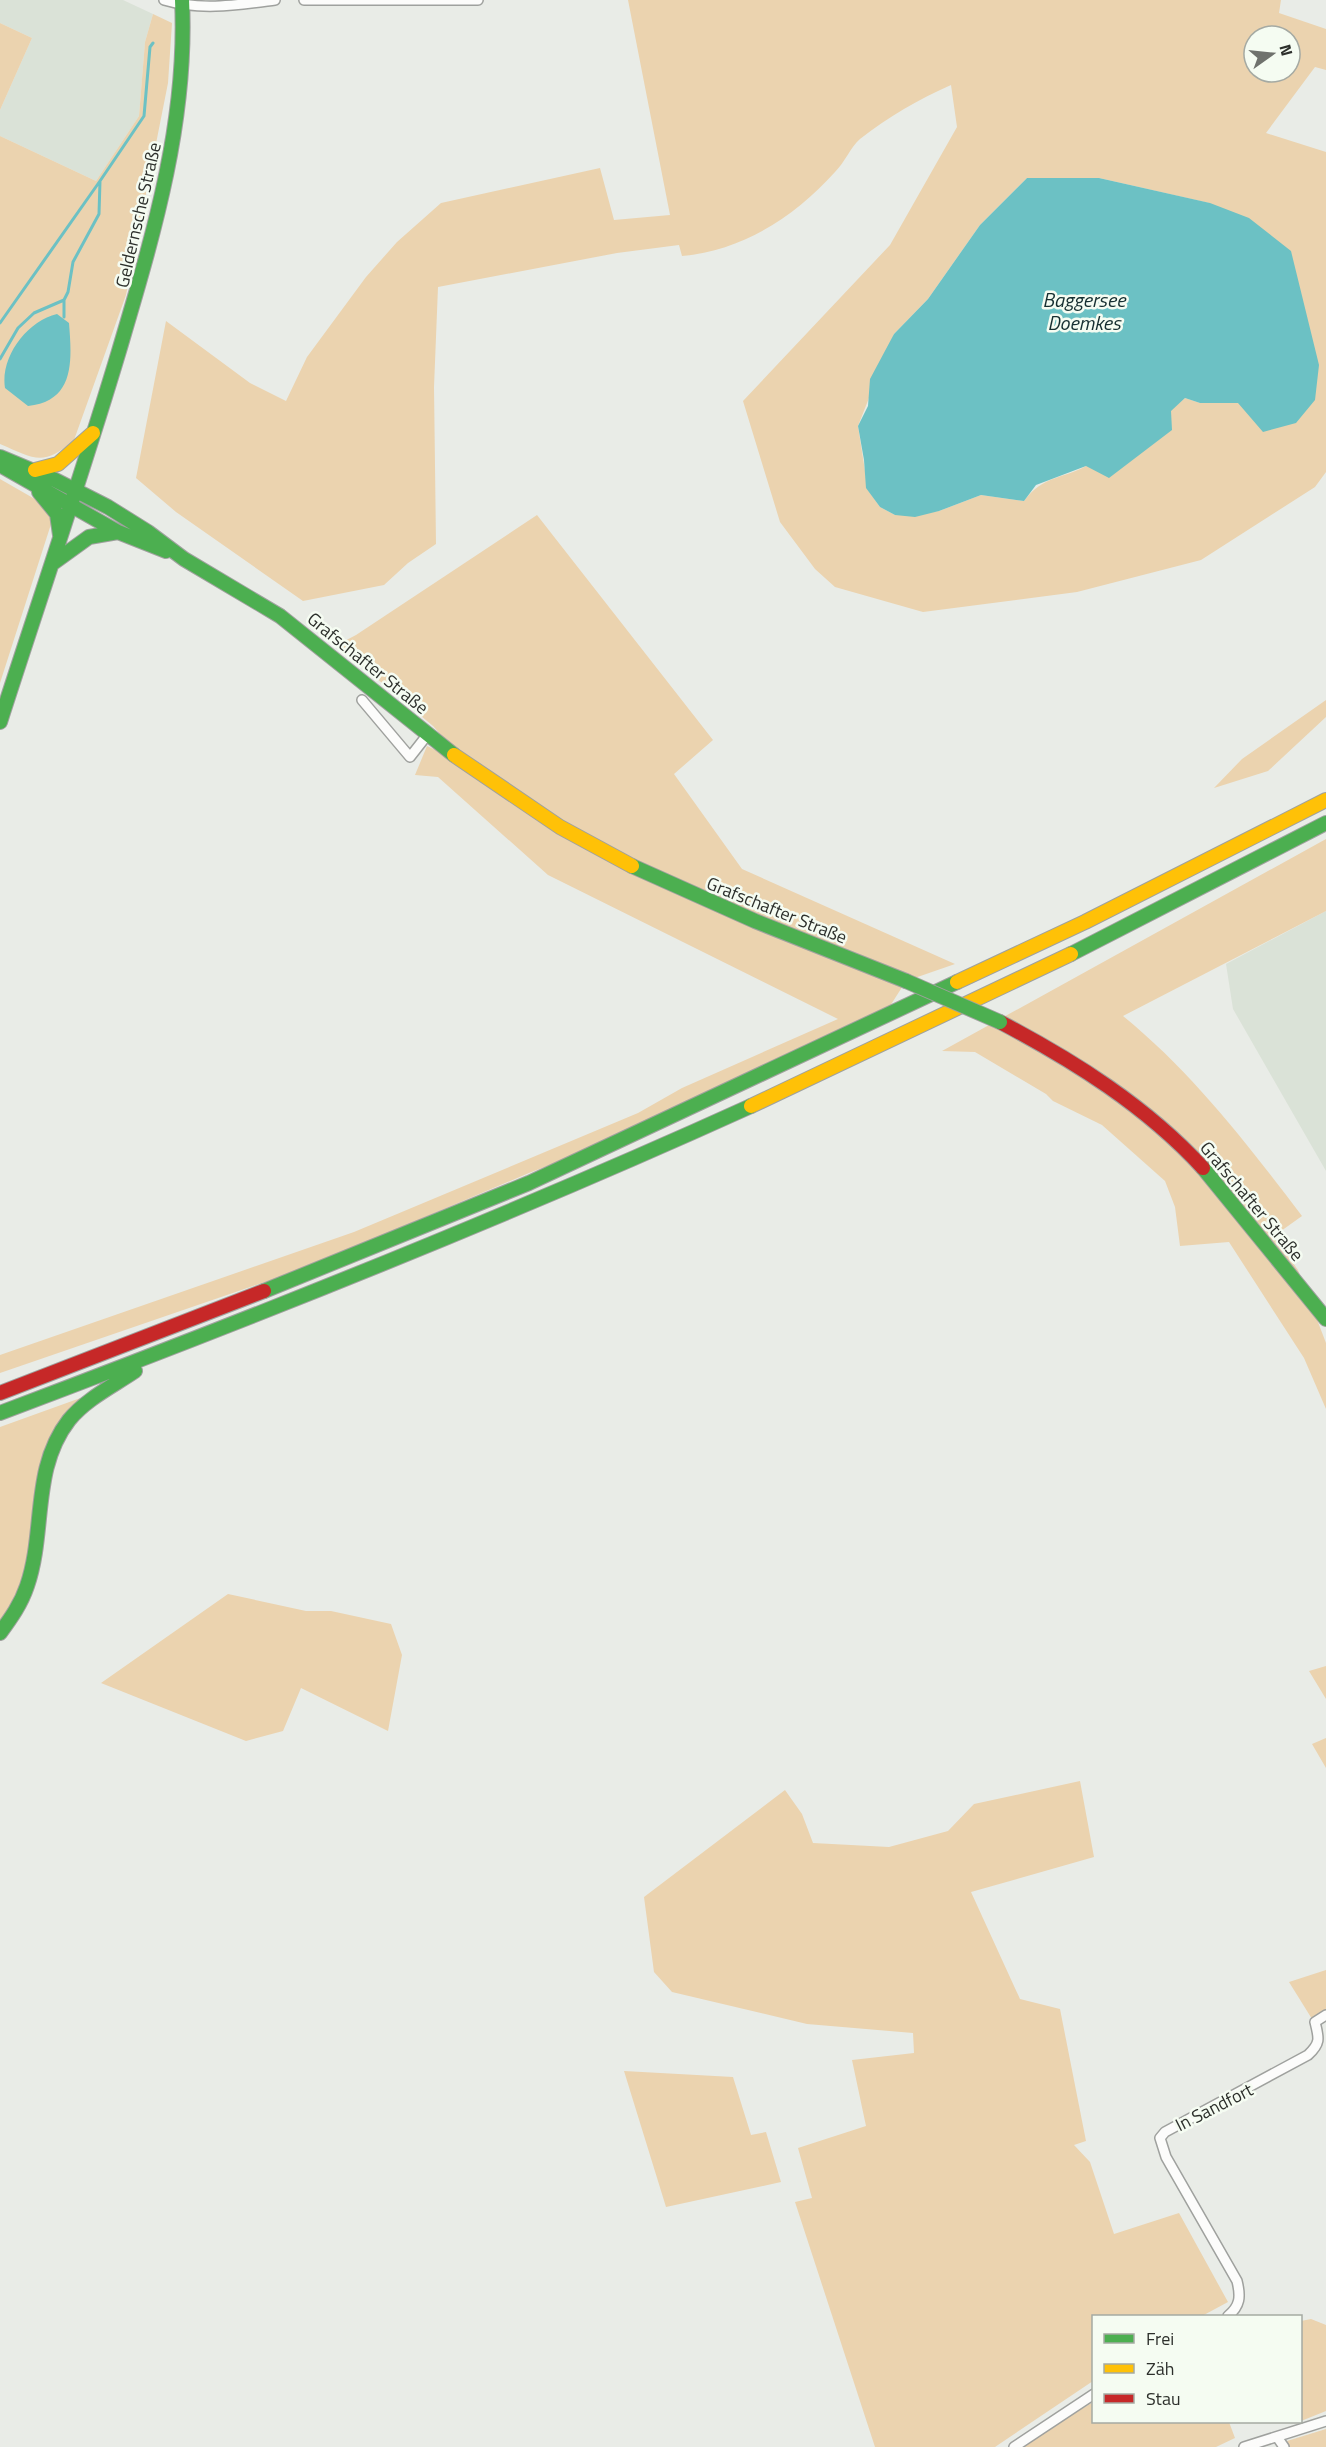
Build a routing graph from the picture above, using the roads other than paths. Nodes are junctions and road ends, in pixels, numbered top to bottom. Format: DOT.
graph roads {
  1 [pos="164,0"];
  2 [pos="275,0"];
  3 [pos="304,0"];
  4 [pos="324,0"];
  5 [pos="478,0"];
  6 [pos="182,3"];
  7 [pos="95,432"];
  8 [pos="0,457"];
  9 [pos="0,465"];
  10 [pos="32,476"];
  11 [pos="77,489"];
  12 [pos="72,505"];
  13 [pos="118,532"];
  14 [pos="60,539"];
  15 [pos="184,559"];
  16 [pos="52,563"];
  17 [pos="362,700"];
  18 [pos="0,722"];
  19 [pos="428,734"];
  20 [pos="1326,800"];
  21 [pos="1326,823"];
  22 [pos="1326,1319"];
  23 [pos="165,1353"];
  24 [pos="0,1393"];
  25 [pos="0,1413"];
  26 [pos="0,1633"];
  27 [pos="1326,2015"];
  28 [pos="1229,2315"];
  29 [pos="1092,2395"];
  30 [pos="1326,2421"];
  31 [pos="1277,2437"];
  32 [pos="1014,2447"];
  33 [pos="1244,2447"];
  34 [pos="1284,2447"];
  1 -- 6 [label="street"];
  2 -- 6 [label="street"];
  3 -- 4 [label="street"];
  4 -- 5 [label="street"];
  6 -- 7 [label="main road, Geldernsche Straße"];
  7 -- 10 [label="main road"];
  7 -- 11 [label="main road, Geldernsche Straße"];
  8 -- 10 [label="main road"];
  9 -- 10 [label="main road"];
  10 -- 11 [label="main road, Grafschafter Straße"];
  10 -- 12 [label="main road, Grafschafter Straße"];
  10 -- 14 [label="main road"];
  11 -- 12 [label="main road, Geldernsche Straße"];
  11 -- 15 [label="main road, Grafschafter Straße"];
  12 -- 13 [label="main road, Grafschafter Straße"];
  12 -- 14 [label="main road, Geldernsche Straße"];
  13 -- 15 [label="main road, Grafschafter Straße"];
  13 -- 16 [label="main road"];
  14 -- 16 [label="main road, Geldernsche Straße"];
  15 -- 19 [label="main road, Grafschafter Straße"];
  16 -- 18 [label="main road, Geldernsche Straße"];
  17 -- 19 [label="street, Grafschafter Straße"];
  19 -- 22 [label="main road, Grafschafter Straße, bridge"];
  20 -- 24 [label="main road"];
  21 -- 23 [label="main road"];
  23 -- 25 [label="main road"];
  23 -- 26 [label="main road"];
  27 -- 28 [label="street, In Sandfort"];
  29 -- 32 [label="street"];
  30 -- 31 [label="street"];
  31 -- 33 [label="street"];
  31 -- 34 [label="street"];
}
